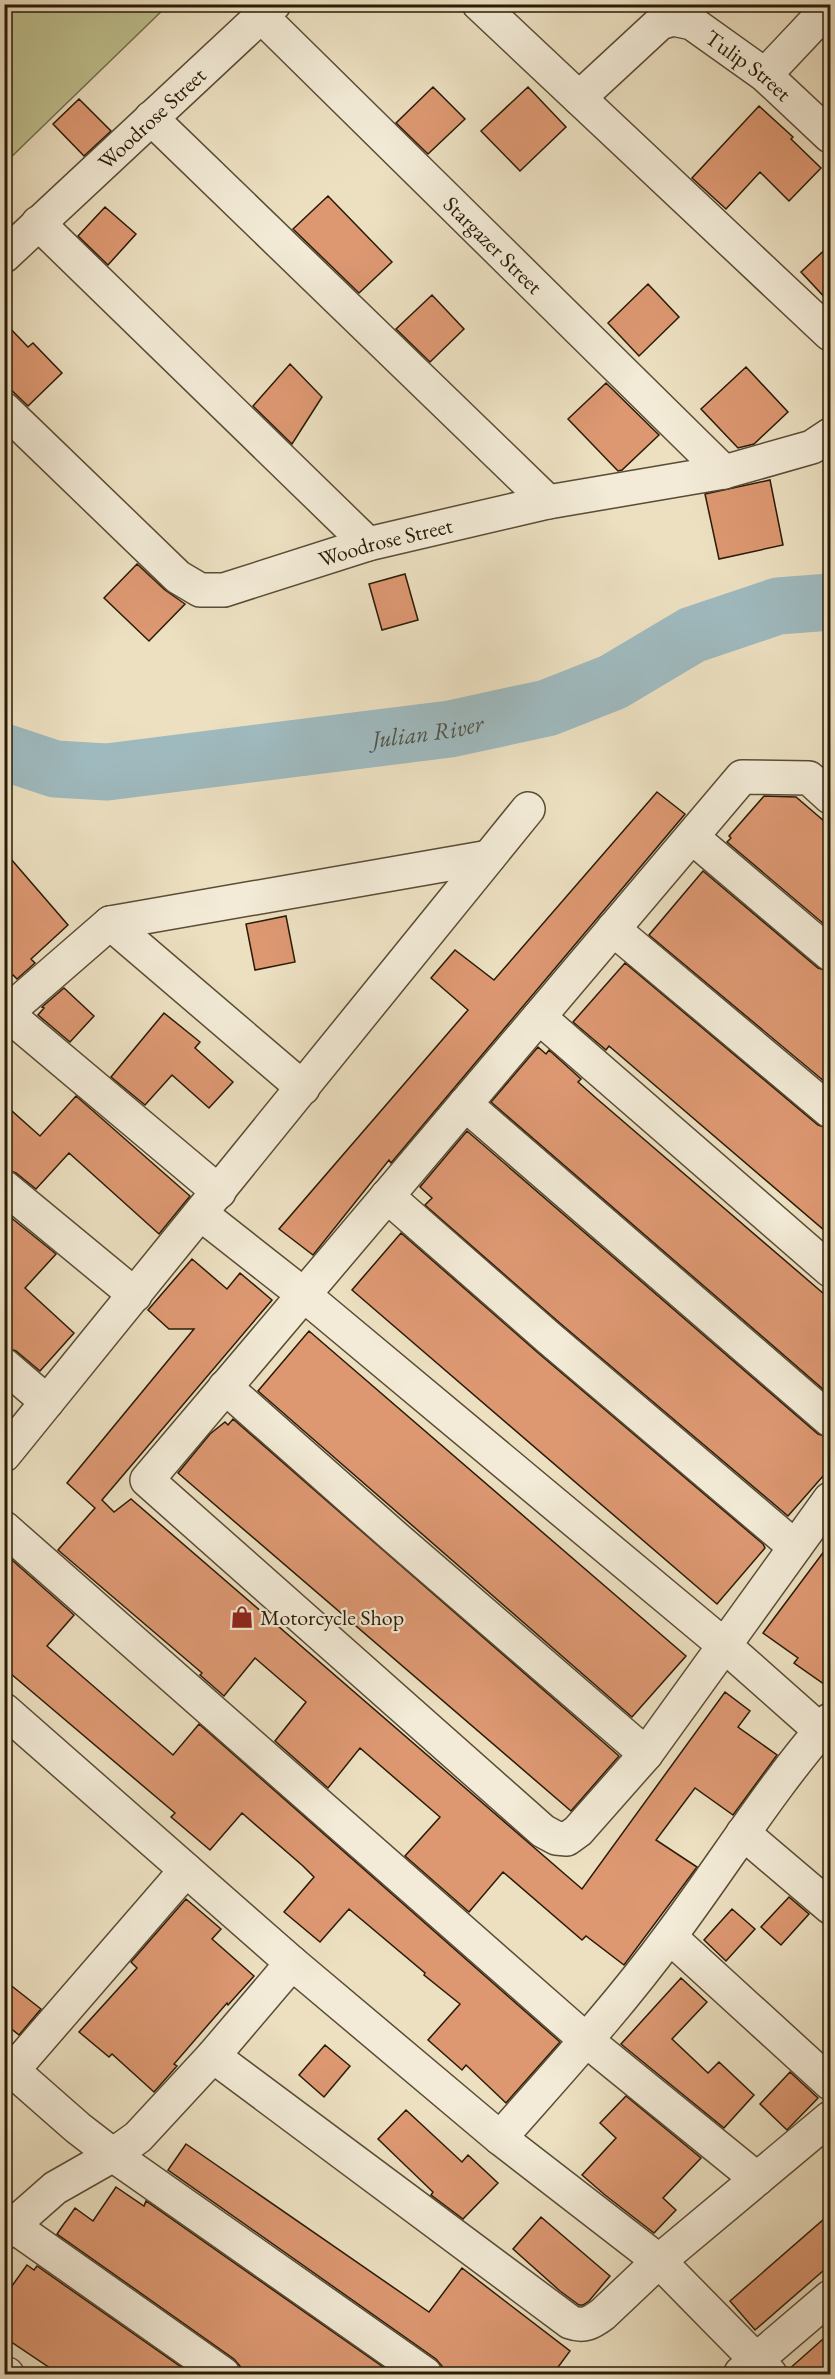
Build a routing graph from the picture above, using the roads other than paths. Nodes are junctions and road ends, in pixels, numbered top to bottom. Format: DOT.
graph roads {
  1 [pos="479,4"];
  2 [pos="831,6"];
  3 [pos="268,10"];
  4 [pos="765,75"];
  5 [pos="579,98"];
  6 [pos="151,118"];
  7 [pos="831,136"];
  8 [pos="38,223"];
  9 [pos="4,256"];
  10 [pos="831,334"];
  11 [pos="4,409"];
  12 [pos="831,435"];
  13 [pos="724,472"];
  14 [pos="548,502"];
  15 [pos="368,544"];
  16 [pos="829,792"];
  17 [pos="528,809"];
  18 [pos="692,837"];
  19 [pos="489,857"];
  20 [pos="110,923"];
  21 [pos="613,930"];
  22 [pos="831,954"];
  23 [pos="5,1014"];
  24 [pos="539,1017"];
  25 [pos="303,1088"];
  26 [pos="465,1104"];
  27 [pos="831,1111"];
  28 [pos="4,1187"];
  29 [pos="387,1196"];
  30 [pos="210,1203"];
  31 [pos="831,1270"];
  32 [pos="135,1295"];
  33 [pos="304,1295"];
  34 [pos="4,1365"];
  35 [pos="225,1387"];
  36 [pos="47,1402"];
  37 [pos="831,1420"];
  38 [pos="4,1455"];
  39 [pos="831,1499"];
  40 [pos="4,1528"];
  41 [pos="795,1547"];
  42 [pos="725,1646"];
  43 [pos="4,1710"];
  44 [pos="827,1730"];
  45 [pos="646,1754"];
  46 [pos="743,1833"];
  47 [pos="186,1870"];
  48 [pos="831,1907"];
  49 [pos="670,1937"];
  50 [pos="292,1963"];
  51 [pos="586,2040"];
  52 [pos="213,2056"];
  53 [pos="8,2067"];
  54 [pos="831,2083"];
  55 [pos="831,2118"];
  56 [pos="500,2139"];
  57 [pos="114,2155"];
  58 [pos="757,2179"];
  59 [pos="8,2229"];
  60 [pos="659,2261"];
  61 [pos="831,2297"];
  62 [pos="755,2369"];
  63 [pos="223,2374"];
  64 [pos="425,2374"];
  1 -- 5 [label="street"];
  2 -- 4 [label="street"];
  3 -- 6 [label="street, Woodrose Street"];
  3 -- 13 [label="street, Stargazer Street"];
  4 -- 5 [label="street, Tulip Street"];
  4 -- 7 [label="street, Tulip Street"];
  5 -- 10 [label="street"];
  6 -- 8 [label="street, Woodrose Street"];
  6 -- 14 [label="street"];
  8 -- 9 [label="street, Woodrose Street"];
  8 -- 15 [label="street"];
  11 -- 15 [label="street, Woodrose Street"];
  12 -- 13 [label="street, Woodrose Street"];
  13 -- 14 [label="street, Woodrose Street"];
  14 -- 15 [label="street, Woodrose Street"];
  16 -- 18 [label="street"];
  17 -- 19 [label="street"];
  18 -- 21 [label="street"];
  18 -- 22 [label="street"];
  19 -- 20 [label="street"];
  19 -- 25 [label="street"];
  20 -- 23 [label="street"];
  20 -- 25 [label="street"];
  21 -- 24 [label="street"];
  21 -- 27 [label="street"];
  23 -- 30 [label="street"];
  24 -- 26 [label="street"];
  24 -- 31 [label="street"];
  25 -- 30 [label="street"];
  26 -- 29 [label="street"];
  26 -- 37 [label="street"];
  28 -- 32 [label="street"];
  29 -- 33 [label="street"];
  29 -- 41 [label="street"];
  30 -- 32 [label="street"];
  30 -- 33 [label="street"];
  32 -- 36 [label="street"];
  33 -- 35 [label="street"];
  33 -- 42 [label="street"];
  34 -- 36 [label="street"];
  35 -- 45 [label="street"];
  35 -- 45 [label="street"];
  36 -- 38 [label="street"];
  39 -- 41 [label="street"];
  40 -- 51 [label="street"];
  41 -- 42 [label="street"];
  42 -- 44 [label="street"];
  42 -- 45 [label="street"];
  43 -- 47 [label="street"];
  44 -- 46 [label="street"];
  46 -- 48 [label="street"];
  46 -- 49 [label="street"];
  47 -- 50 [label="street"];
  47 -- 53 [label="street"];
  49 -- 51 [label="street"];
  49 -- 54 [label="street"];
  50 -- 52 [label="street"];
  50 -- 56 [label="street"];
  51 -- 56 [label="street"];
  51 -- 58 [label="street"];
  52 -- 57 [label="street"];
  52 -- 60 [label="street"];
  53 -- 57 [label="street"];
  55 -- 58 [label="street"];
  56 -- 60 [label="street"];
  57 -- 59 [label="street"];
  57 -- 64 [label="street"];
  58 -- 60 [label="street"];
  59 -- 63 [label="street"];
  60 -- 62 [label="street"];
  61 -- 62 [label="street"];
}
